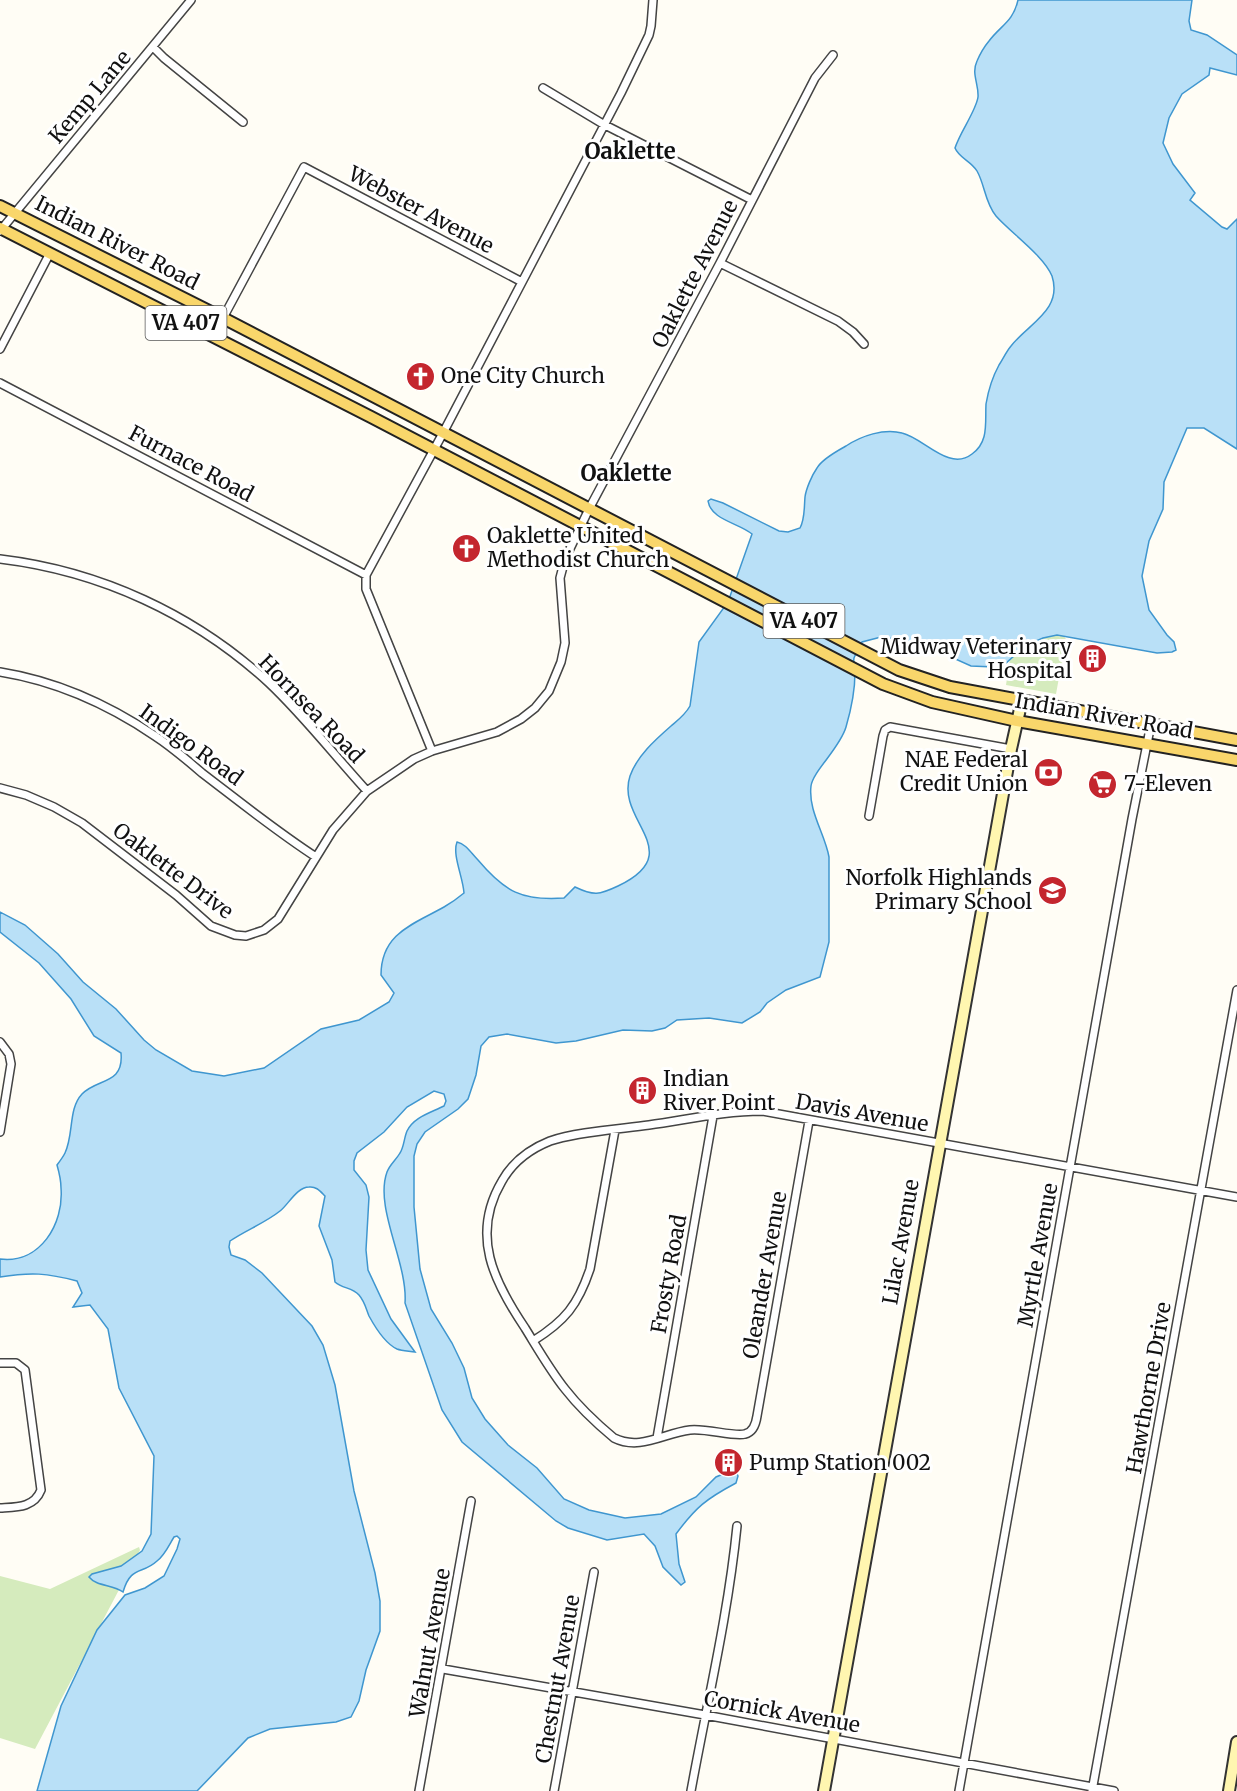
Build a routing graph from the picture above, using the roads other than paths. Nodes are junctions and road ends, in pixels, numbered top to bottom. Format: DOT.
graph roads {
  1 [pos="191,0"];
  2 [pos="653,0"];
  3 [pos="153,47"];
  4 [pos="832,55"];
  5 [pos="543,88"];
  6 [pos="243,122"];
  7 [pos="603,124"];
  8 [pos="752,200"];
  9 [pos="0,206"];
  10 [pos="15,214"];
  11 [pos="1,229"];
  12 [pos="50,253"];
  13 [pos="720,264"];
  14 [pos="522,282"];
  15 [pos="224,318"];
  16 [pos="864,344"];
  17 [pos="0,349"];
  18 [pos="0,383"];
  19 [pos="443,433"];
  20 [pos="434,450"];
  21 [pos="589,509"];
  22 [pos="580,527"];
  23 [pos="0,559"];
  24 [pos="366,575"];
  25 [pos="0,672"];
  26 [pos="1022,700"];
  27 [pos="1017,721"];
  28 [pos="1151,724"];
  29 [pos="1237,740"];
  30 [pos="1147,744"];
  31 [pos="1011,749"];
  32 [pos="432,751"];
  33 [pos="1237,760"];
  34 [pos="0,788"];
  35 [pos="367,791"];
  36 [pos="869,816"];
  37 [pos="316,857"];
  38 [pos="1237,990"];
  39 [pos="0,1042"];
  40 [pos="713,1116"];
  41 [pos="809,1121"];
  42 [pos="615,1130"];
  43 [pos="0,1132"];
  44 [pos="939,1144"];
  45 [pos="1070,1167"];
  46 [pos="1201,1190"];
  47 [pos="1237,1197"];
  48 [pos="533,1341"];
  49 [pos="0,1363"];
  50 [pos="749,1433"];
  51 [pos="657,1438"];
  52 [pos="471,1501"];
  53 [pos="0,1508"];
  54 [pos="737,1526"];
  55 [pos="594,1572"];
  56 [pos="442,1669"];
  57 [pos="572,1691"];
  58 [pos="705,1715"];
  59 [pos="833,1738"];
  60 [pos="1237,1742"];
  61 [pos="964,1763"];
  62 [pos="1093,1789"];
  63 [pos="419,1791"];
  64 [pos="554,1791"];
  65 [pos="691,1791"];
  66 [pos="824,1791"];
  67 [pos="959,1791"];
  68 [pos="1114,1791"];
  69 [pos="1228,1791"];
  1 -- 3 [label="street, Kemp Lane"];
  2 -- 7 [label="street"];
  3 -- 6 [label="street"];
  3 -- 10 [label="street, Kemp Lane"];
  4 -- 8 [label="street, Oaklette Avenue"];
  5 -- 7 [label="street"];
  7 -- 8 [label="street"];
  7 -- 14 [label="street"];
  8 -- 13 [label="street, Oaklette Avenue"];
  9 -- 10 [label="main road, Indian River Road / VA 407"];
  10 -- 11 [label="street, Kemp Lane"];
  10 -- 15 [label="main road, Indian River Road / VA 407"];
  11 -- 12 [label="main road, Indian River Road / VA 407"];
  12 -- 17 [label="street"];
  12 -- 20 [label="main road, Indian River Road / VA 407"];
  13 -- 16 [label="street"];
  13 -- 21 [label="street, Oaklette Avenue"];
  14 -- 15 [label="street, Webster Avenue"];
  14 -- 19 [label="street"];
  15 -- 19 [label="main road, Indian River Road / VA 407"];
  18 -- 24 [label="street, Furnace Road"];
  19 -- 20 [label="street"];
  19 -- 21 [label="main road, Indian River Road / VA 407"];
  20 -- 22 [label="main road, Indian River Road / VA 407"];
  20 -- 24 [label="street"];
  21 -- 22 [label="street, Oaklette Drive"];
  21 -- 26 [label="main road, Indian River Road / VA 407"];
  22 -- 27 [label="main road, Indian River Road / VA 407"];
  22 -- 32 [label="street, Oaklette Drive"];
  23 -- 35 [label="street, Hornsea Road"];
  24 -- 32 [label="street"];
  25 -- 37 [label="street, Indigo Road"];
  26 -- 27 [label="street, Lilac Avenue"];
  26 -- 28 [label="main road, Indian River Road / VA 407"];
  27 -- 30 [label="main road, Indian River Road / VA 407"];
  27 -- 31 [label="street, Lilac Avenue"];
  28 -- 29 [label="main road, Indian River Road / VA 407"];
  28 -- 30 [label="street, Myrtle Avenue"];
  30 -- 33 [label="main road, Indian River Road / VA 407"];
  30 -- 45 [label="street, Myrtle Avenue"];
  31 -- 36 [label="street"];
  31 -- 44 [label="street, Lilac Avenue"];
  32 -- 35 [label="street, Oaklette Drive"];
  34 -- 37 [label="street, Oaklette Drive"];
  35 -- 37 [label="street, Oaklette Drive"];
  38 -- 46 [label="street, Hawthorne Drive"];
  39 -- 43 [label="street"];
  40 -- 41 [label="street, Davis Avenue"];
  40 -- 42 [label="street, Davis Avenue"];
  40 -- 51 [label="street, Frosty Road"];
  41 -- 44 [label="street, Davis Avenue"];
  41 -- 50 [label="street, Oleander Avenue"];
  42 -- 48 [label="street"];
  42 -- 48 [label="street, Davis Avenue"];
  44 -- 45 [label="street, Davis Avenue"];
  44 -- 59 [label="street, Lilac Avenue"];
  45 -- 46 [label="street, Davis Avenue"];
  45 -- 61 [label="street, Myrtle Avenue"];
  46 -- 47 [label="street, Davis Avenue"];
  46 -- 62 [label="street, Hawthorne Drive"];
  48 -- 51 [label="street, Davis Avenue"];
  49 -- 53 [label="street"];
  50 -- 51 [label="street, Davis Avenue"];
  52 -- 56 [label="street, Walnut Avenue"];
  54 -- 58 [label="street"];
  55 -- 57 [label="street, Chestnut Avenue"];
  56 -- 57 [label="street, Cornick Avenue"];
  56 -- 63 [label="street, Walnut Avenue"];
  57 -- 58 [label="street, Cornick Avenue"];
  57 -- 64 [label="street, Chestnut Avenue"];
  58 -- 59 [label="street, Cornick Avenue"];
  58 -- 65 [label="street"];
  59 -- 61 [label="street, Cornick Avenue"];
  59 -- 66 [label="street, Lilac Avenue"];
  60 -- 69 [label="street"];
  61 -- 62 [label="street, Cornick Avenue"];
  61 -- 67 [label="street, Myrtle Avenue"];
  62 -- 68 [label="street, Cornick Avenue"];
}
